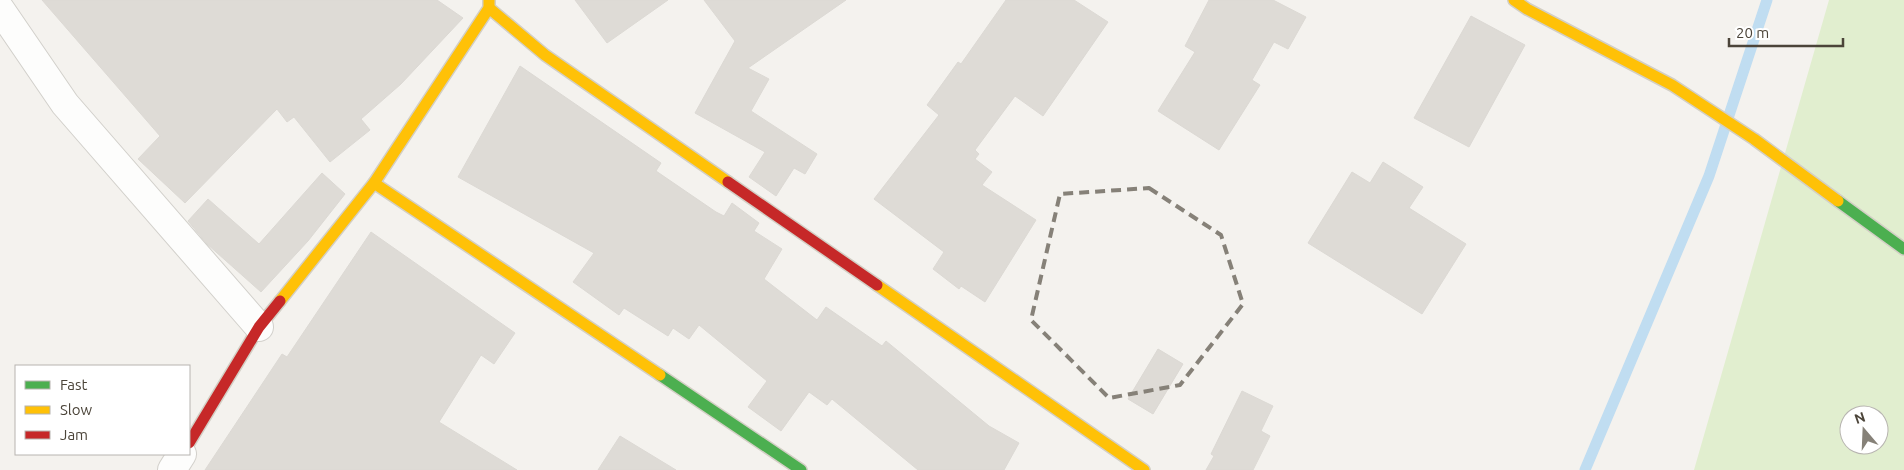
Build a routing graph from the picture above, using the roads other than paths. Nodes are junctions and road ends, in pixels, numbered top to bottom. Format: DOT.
graph roads {
  1 [pos="1514,0"];
  2 [pos="489,4"];
  3 [pos="0,9"];
  4 [pos="374,184"];
  5 [pos="1904,250"];
  6 [pos="259,326"];
  7 [pos="190,441"];
  8 [pos="181,455"];
  9 [pos="172,470"];
  10 [pos="801,470"];
  11 [pos="1144,470"];
  1 -- 5 [label="street"];
  2 -- 4 [label="street"];
  2 -- 11 [label="street"];
  3 -- 6 [label="street"];
  4 -- 6 [label="street"];
  4 -- 10 [label="street"];
  6 -- 7 [label="street"];
  8 -- 9 [label="street"];
}
